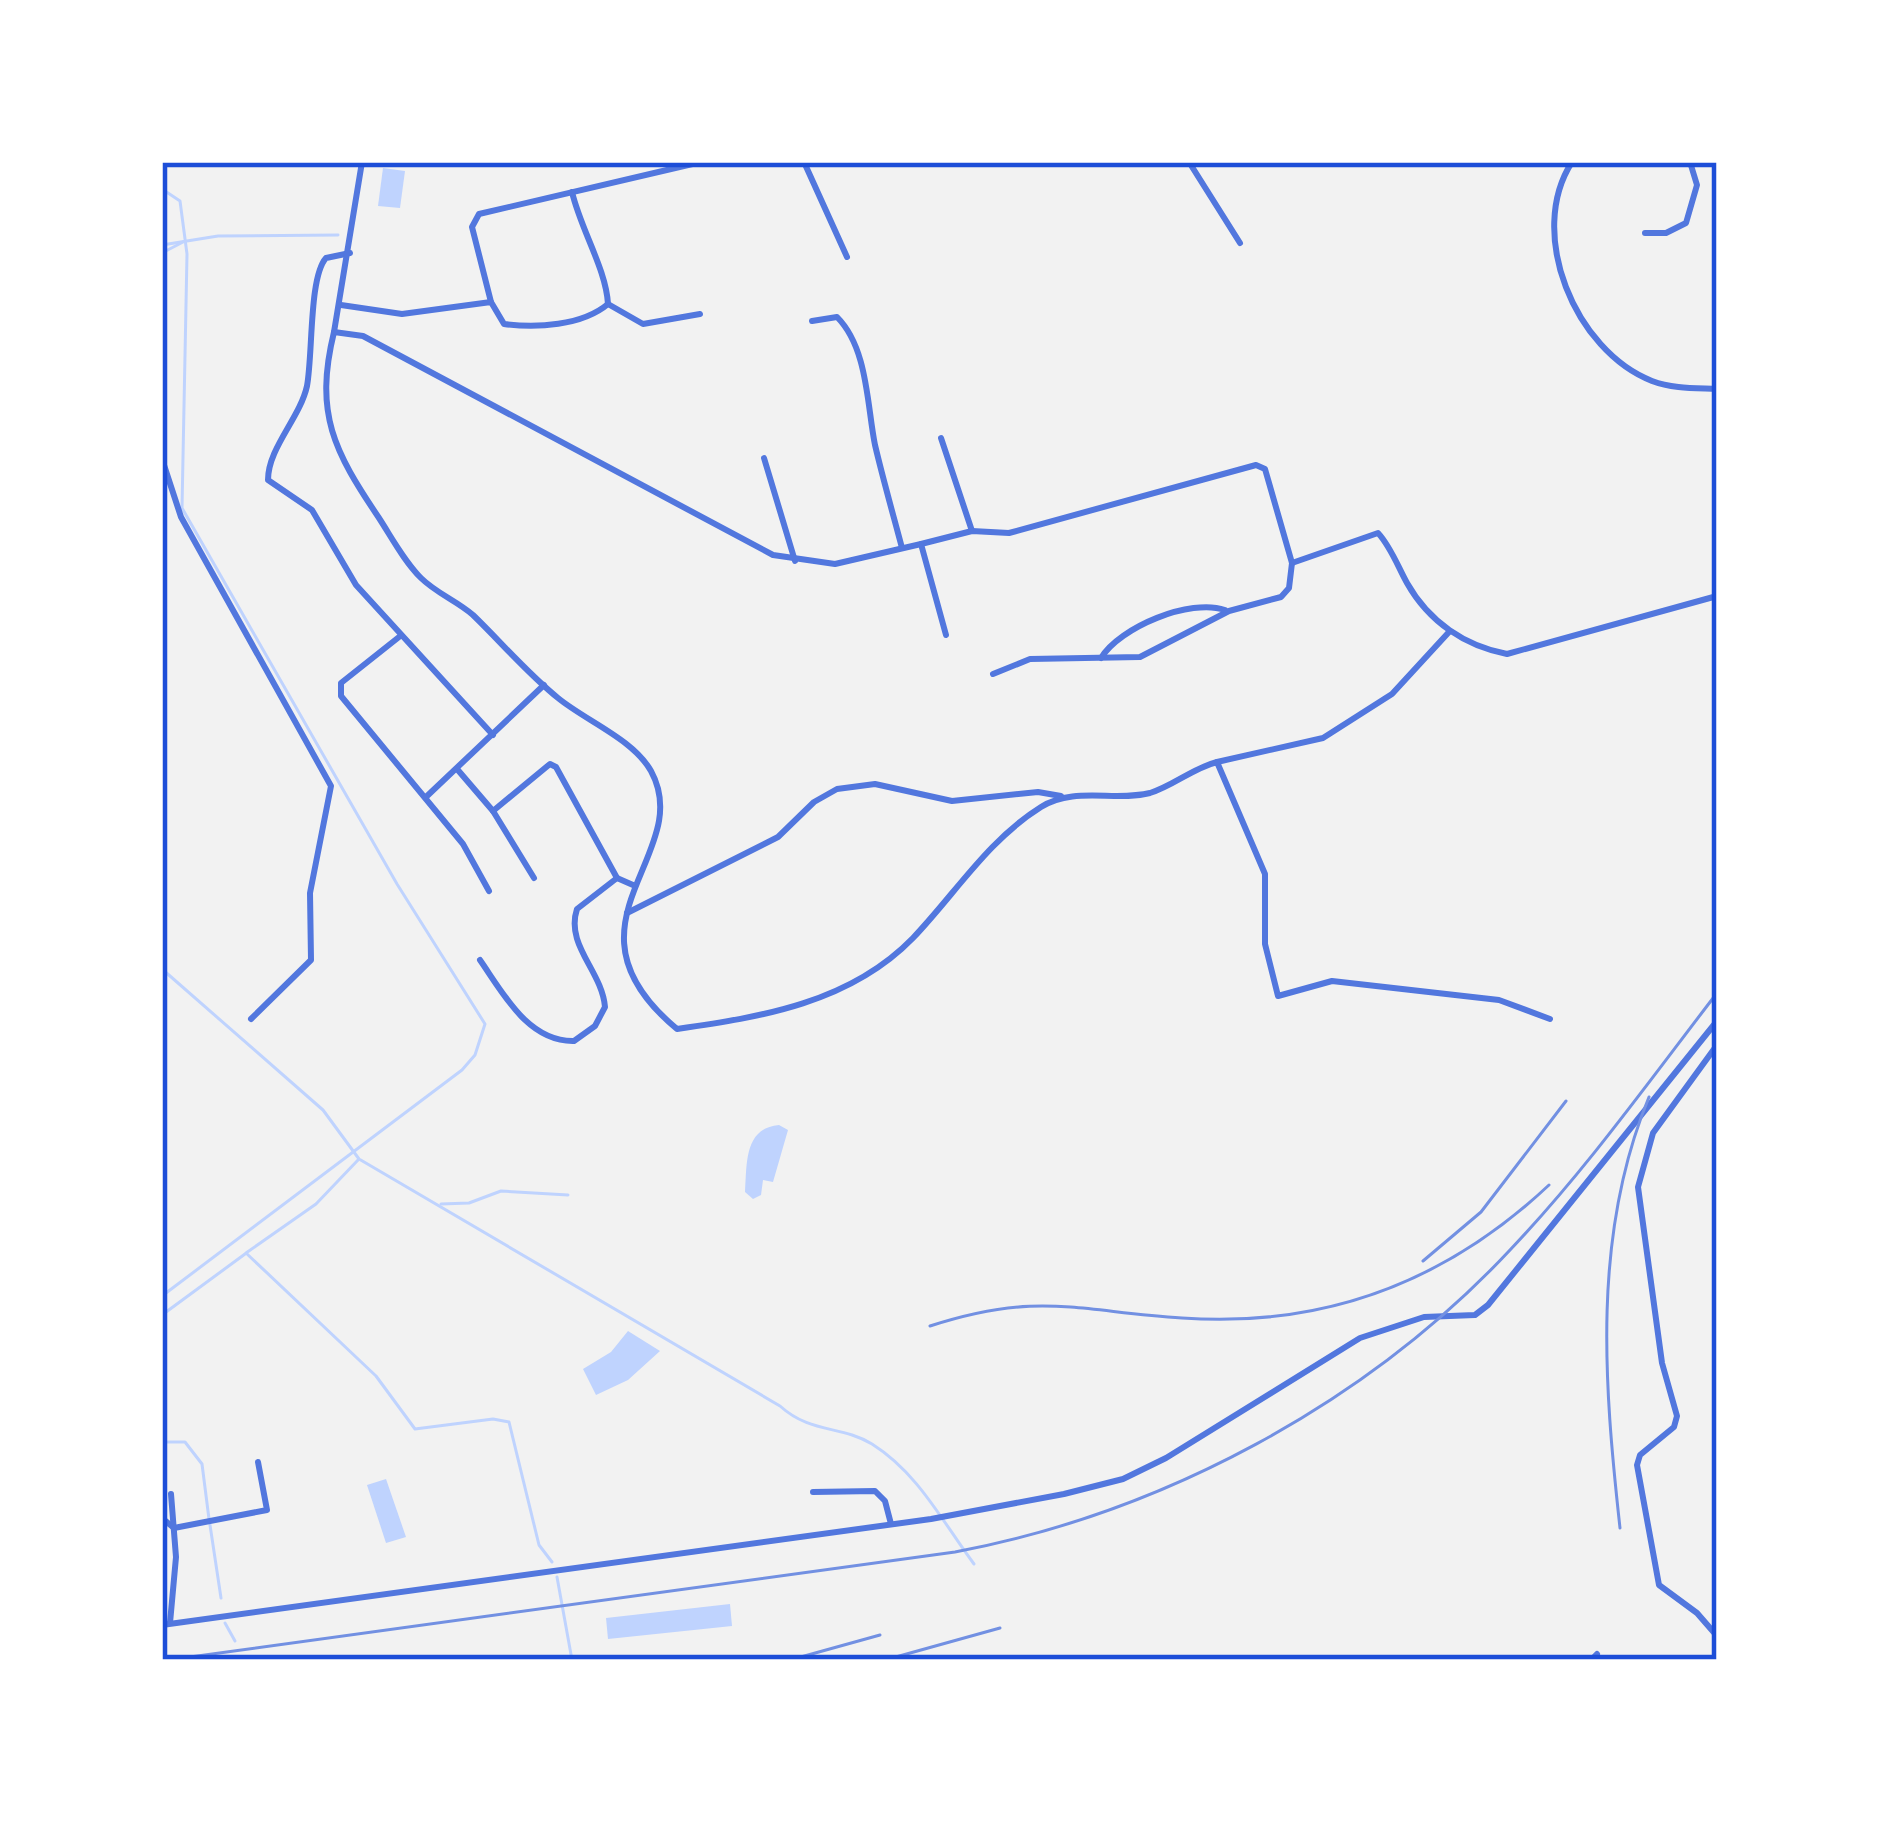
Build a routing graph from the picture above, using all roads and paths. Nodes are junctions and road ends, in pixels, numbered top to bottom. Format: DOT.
graph roads {
  1 [pos="362,162"];
  2 [pos="701,162"];
  3 [pos="804,162"];
  4 [pos="1189,162"];
  5 [pos="1573,162"];
  6 [pos="1690,162"];
  7 [pos="572,191"];
  8 [pos="1645,233"];
  9 [pos="1240,243"];
  10 [pos="350,253"];
  11 [pos="847,257"];
  12 [pos="491,302"];
  13 [pos="608,304"];
  14 [pos="341,305"];
  15 [pos="700,314"];
  16 [pos="812,321"];
  17 [pos="334,332"];
  18 [pos="1717,389"];
  19 [pos="941,438"];
  20 [pos="764,458"];
  21 [pos="162,459"];
  22 [pos="972,531"];
  23 [pos="921,544"];
  24 [pos="902,548"];
  25 [pos="795,561"];
  26 [pos="1292,563"];
  27 [pos="1717,596"];
  28 [pos="1229,610"];
  29 [pos="1449,632"];
  30 [pos="946,635"];
  31 [pos="399,637"];
  32 [pos="1101,658"];
  33 [pos="993,674"];
  34 [pos="544,686"];
  35 [pos="493,735"];
  36 [pos="1217,762"];
  37 [pos="457,769"];
  38 [pos="426,797"];
  39 [pos="1065,797"];
  40 [pos="493,811"];
  41 [pos="534,878"];
  42 [pos="617,878"];
  43 [pos="633,885"];
  44 [pos="489,891"];
  45 [pos="623,915"];
  46 [pos="480,959"];
  47 [pos="251,1018"];
  48 [pos="1550,1019"];
  49 [pos="1717,1022"];
  50 [pos="1717,1045"];
  51 [pos="258,1462"];
  52 [pos="813,1492"];
  53 [pos="171,1494"];
  54 [pos="162,1518"];
  55 [pos="891,1524"];
  56 [pos="174,1528"];
  57 [pos="166,1624"];
  58 [pos="1717,1636"];
  1 -- 10 [label="street"];
  2 -- 7 [label="street"];
  3 -- 11 [label="street"];
  4 -- 9 [label="street"];
  5 -- 18 [label="street"];
  6 -- 8 [label="street"];
  7 -- 12 [label="street"];
  7 -- 13 [label="street"];
  10 -- 14 [label="street"];
  10 -- 31 [label="street"];
  12 -- 13 [label="street"];
  12 -- 14 [label="street"];
  13 -- 15 [label="street"];
  14 -- 17 [label="street"];
  16 -- 24 [label="street"];
  17 -- 25 [label="street"];
  17 -- 34 [label="street"];
  19 -- 22 [label="street"];
  20 -- 25 [label="street"];
  21 -- 47 [label="street"];
  22 -- 23 [label="street"];
  22 -- 26 [label="street"];
  23 -- 24 [label="street"];
  23 -- 30 [label="street"];
  24 -- 25 [label="street"];
  26 -- 28 [label="street"];
  26 -- 29 [label="street"];
  27 -- 29 [label="street"];
  28 -- 32 [label="street"];
  28 -- 32 [label="street"];
  29 -- 36 [label="street"];
  31 -- 35 [label="street"];
  31 -- 38 [label="street"];
  32 -- 33 [label="street"];
  34 -- 35 [label="street"];
  34 -- 43 [label="street"];
  35 -- 37 [label="street"];
  36 -- 39 [label="street"];
  36 -- 48 [label="street"];
  37 -- 38 [label="street"];
  37 -- 40 [label="street"];
  38 -- 44 [label="street"];
  39 -- 45 [label="street"];
  39 -- 45 [label="street"];
  40 -- 41 [label="street"];
  40 -- 42 [label="street"];
  42 -- 43 [label="street"];
  42 -- 46 [label="street"];
  43 -- 45 [label="street"];
  49 -- 55 [label="street"];
  50 -- 58 [label="street"];
  51 -- 56 [label="street"];
  52 -- 55 [label="street"];
  53 -- 56 [label="street"];
  54 -- 56 [label="street"];
  55 -- 57 [label="street"];
  56 -- 57 [label="street"];
}
